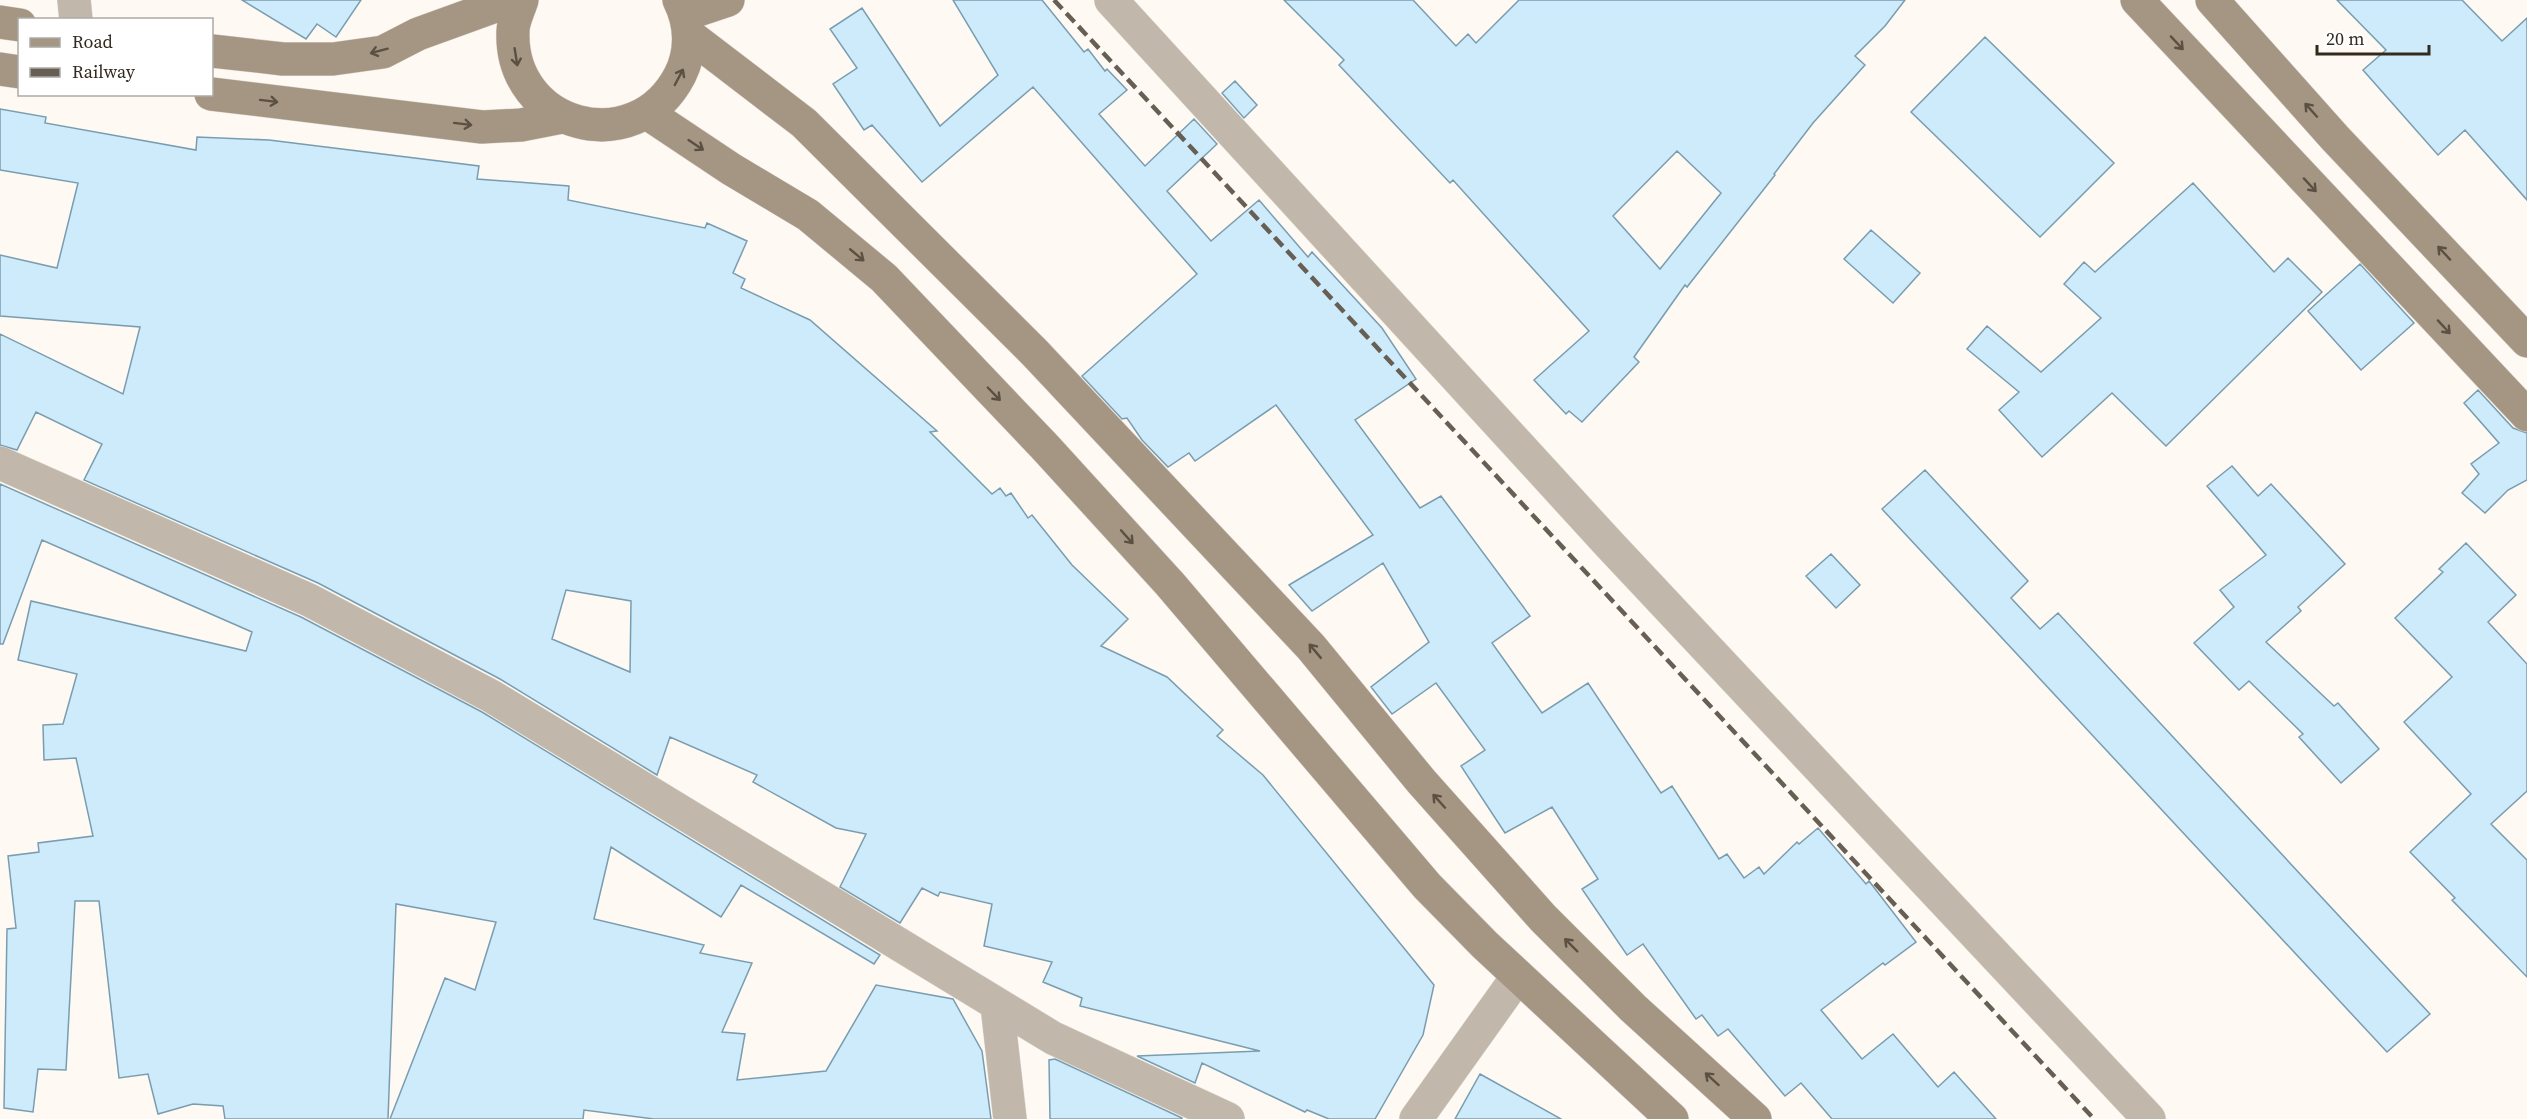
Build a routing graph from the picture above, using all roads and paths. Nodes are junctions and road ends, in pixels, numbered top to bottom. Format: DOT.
graph roads {
  1 [pos="74,0"];
  2 [pos="438,0"];
  3 [pos="512,0"];
  4 [pos="522,0"];
  5 [pos="728,0"];
  6 [pos="1111,0"];
  7 [pos="2137,0"];
  8 [pos="2212,0"];
  9 [pos="685,16"];
  10 [pos="76,18"];
  11 [pos="0,22"];
  12 [pos="18,25"];
  13 [pos="418,34"];
  14 [pos="213,51"];
  15 [pos="0,69"];
  16 [pos="18,72"];
  17 [pos="213,94"];
  18 [pos="648,113"];
  19 [pos="562,117"];
  20 [pos="2527,341"];
  21 [pos="2527,415"];
  22 [pos="0,463"];
  23 [pos="1518,976"];
  24 [pos="997,1005"];
  25 [pos="1010,1119"];
  26 [pos="1228,1119"];
  27 [pos="1416,1119"];
  28 [pos="1672,1119"];
  29 [pos="1755,1119"];
  30 [pos="2149,1119"];
  1 -- 10 [label="street"];
  2 -- 13 [label="street"];
  3 -- 13 [label="street"];
  4 -- 19 [label="street, one-way"];
  5 -- 9 [label="street"];
  6 -- 30 [label="street"];
  7 -- 21 [label="street, one-way"];
  20 -- 8 [label="street, one-way"];
  18 -- 9 [label="street, one-way"];
  29 -- 9 [label="street, one-way"];
  11 -- 12 [label="street"];
  13 -- 14 [label="street, one-way"];
  15 -- 16 [label="street"];
  17 -- 19 [label="street, one-way"];
  18 -- 19 [label="street"];
  18 -- 23 [label="street, one-way"];
  22 -- 24 [label="street"];
  23 -- 27 [label="street"];
  23 -- 28 [label="street"];
  24 -- 25 [label="street"];
  24 -- 26 [label="street"];
}
